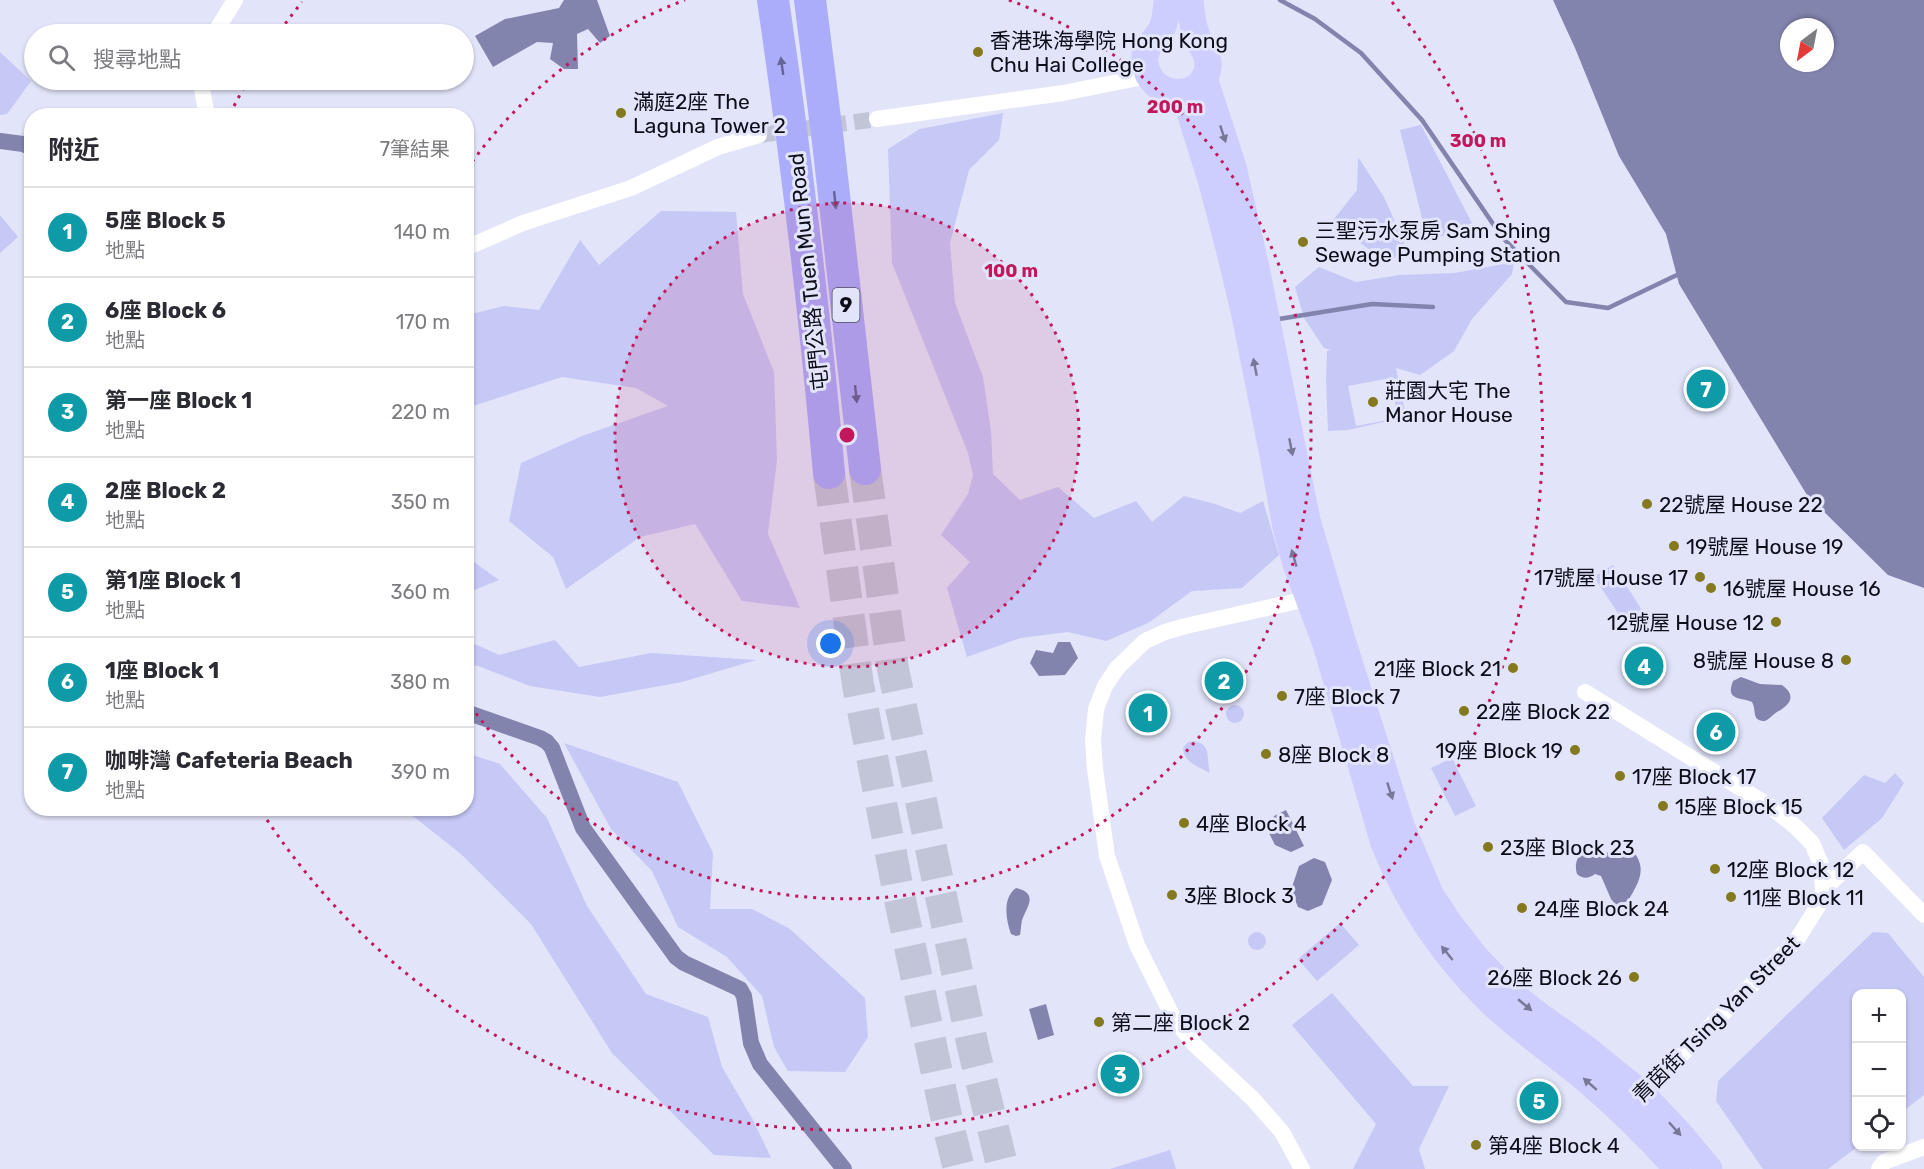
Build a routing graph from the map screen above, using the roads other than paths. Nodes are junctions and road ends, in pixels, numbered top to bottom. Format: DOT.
graph roads {
  1 [pos="235,0"];
  2 [pos="773,0"];
  3 [pos="810,0"];
  4 [pos="1167,0"];
  5 [pos="1190,0"];
  6 [pos="220,24"];
  7 [pos="1160,33"];
  8 [pos="1197,39"];
  9 [pos="1148,76"];
  10 [pos="1204,78"];
  11 [pos="203,90"];
  12 [pos="1179,93"];
  13 [pos="205,108"];
  14 [pos="877,119"];
  15 [pos="759,135"];
  16 [pos="474,244"];
  17 [pos="865,469"];
  18 [pos="829,473"];
  19 [pos="1319,597"];
  20 [pos="1585,692"];
  21 [pos="1822,890"];
  22 [pos="1924,915"];
  23 [pos="1642,1094"];
  24 [pos="1623,1114"];
  25 [pos="1924,1147"];
  26 [pos="1302,1169"];
  27 [pos="1677,1169"];
  28 [pos="1709,1169"];
  29 [pos="1879,1169"];
  1 -- 6 [label="street"];
  18 -- 2 [label="highway, 屯門公路 Tuen Mun Road / 9, one-way"];
  3 -- 17 [label="highway, 屯門公路 Tuen Mun Road / 9, one-way"];
  4 -- 7 [label="main road"];
  5 -- 8 [label="main road"];
  7 -- 8 [label="main road"];
  7 -- 9 [label="main road"];
  8 -- 10 [label="main road"];
  9 -- 12 [label="main road"];
  9 -- 14 [label="street"];
  10 -- 12 [label="main road"];
  10 -- 19 [label="main road, one-way"];
  11 -- 13 [label="street"];
  19 -- 12 [label="main road, one-way"];
  15 -- 16 [label="street"];
  19 -- 23 [label="main road, one-way"];
  24 -- 19 [label="main road, one-way"];
  19 -- 26 [label="street"];
  20 -- 21 [label="street, 青茵街 Tsing Yan Street"];
  21 -- 22 [label="street"];
  21 -- 23 [label="street, 青茵街 Tsing Yan Street"];
  23 -- 24 [label="street, 青茵街 Tsing Yan Street"];
  23 -- 28 [label="main road, one-way"];
  24 -- 27 [label="main road"];
  25 -- 29 [label="street"];
}
